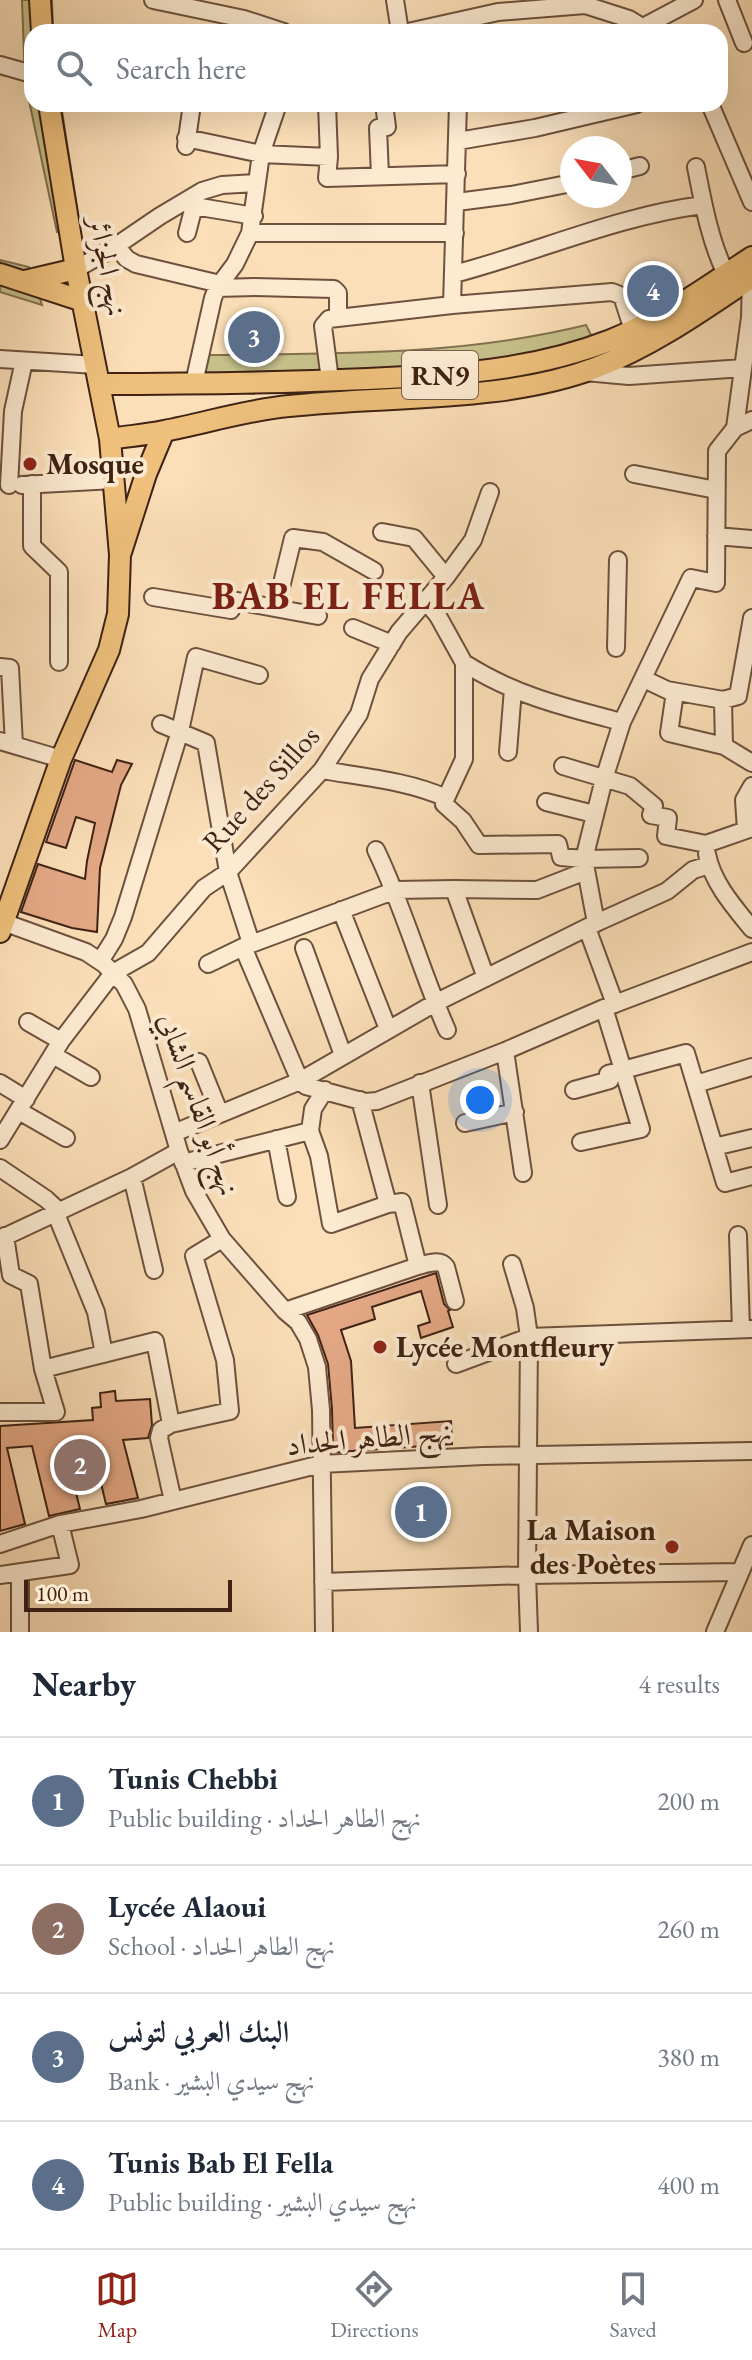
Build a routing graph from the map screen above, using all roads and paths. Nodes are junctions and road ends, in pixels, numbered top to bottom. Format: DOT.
graph roads {
  1 [pos="40,0"];
  2 [pos="153,0"];
  3 [pos="395,0"];
  4 [pos="694,0"];
  5 [pos="727,0"];
  6 [pos="585,2"];
  7 [pos="512,5"];
  8 [pos="42,24"];
  9 [pos="258,24"];
  10 [pos="399,24"];
  11 [pos="464,24"];
  12 [pos="634,24"];
  13 [pos="656,24"];
  14 [pos="744,43"];
  15 [pos="0,65"];
  16 [pos="24,72"];
  17 [pos="50,112"];
  18 [pos="191,112"];
  19 [pos="275,112"];
  20 [pos="327,112"];
  21 [pos="385,112"];
  22 [pos="458,112"];
  23 [pos="603,112"];
  24 [pos="714,112"];
  25 [pos="458,141"];
  26 [pos="261,154"];
  27 [pos="329,157"];
  28 [pos="640,166"];
  29 [pos="696,167"];
  30 [pos="632,168"];
  31 [pos="457,174"];
  32 [pos="380,176"];
  33 [pos="256,183"];
  34 [pos="560,185"];
  35 [pos="750,192"];
  36 [pos="457,202"];
  37 [pos="703,205"];
  38 [pos="252,225"];
  39 [pos="187,233"];
  40 [pos="455,233"];
  41 [pos="116,246"];
  42 [pos="752,257"];
  43 [pos="76,269"];
  44 [pos="0,274"];
  45 [pos="454,274"];
  46 [pos="726,274"];
  47 [pos="752,278"];
  48 [pos="25,281"];
  49 [pos="219,286"];
  50 [pos="83,301"];
  51 [pos="452,305"];
  52 [pos="751,317"];
  53 [pos="338,318"];
  54 [pos="633,330"];
  55 [pos="0,359"];
  56 [pos="24,361"];
  57 [pos="743,368"];
  58 [pos="585,372"];
  59 [pos="98,374"];
  60 [pos="330,380"];
  61 [pos="480,382"];
  62 [pos="194,383"];
  63 [pos="7,411"];
  64 [pos="752,420"];
  65 [pos="735,428"];
  66 [pos="164,431"];
  67 [pos="110,439"];
  68 [pos="634,474"];
  69 [pos="114,480"];
  70 [pos="32,484"];
  71 [pos="4,485"];
  72 [pos="716,490"];
  73 [pos="490,492"];
  74 [pos="382,532"];
  75 [pos="716,536"];
  76 [pos="752,539"];
  77 [pos="120,555"];
  78 [pos="618,560"];
  79 [pos="374,571"];
  80 [pos="446,577"];
  81 [pos="153,597"];
  82 [pos="426,601"];
  83 [pos="276,608"];
  84 [pos="318,616"];
  85 [pos="752,618"];
  86 [pos="353,628"];
  87 [pos="392,644"];
  88 [pos="749,644"];
  89 [pos="616,648"];
  90 [pos="59,662"];
  91 [pos="464,663"];
  92 [pos="0,667"];
  93 [pos="259,675"];
  94 [pos="644,679"];
  95 [pos="513,689"];
  96 [pos="675,692"];
  97 [pos="723,700"];
  98 [pos="622,722"];
  99 [pos="161,724"];
  100 [pos="180,731"];
  101 [pos="7,743"];
  102 [pos="724,746"];
  103 [pos="508,752"];
  104 [pos="61,759"];
  105 [pos="752,763"];
  106 [pos="563,766"];
  107 [pos="322,770"];
  108 [pos="604,779"];
  109 [pos="752,786"];
  110 [pos="446,798"];
  111 [pos="546,802"];
  112 [pos="594,814"];
  113 [pos="749,829"];
  114 [pos="706,844"];
  115 [pos="376,850"];
  116 [pos="639,858"];
  117 [pos="585,865"];
  118 [pos="709,865"];
  119 [pos="228,872"];
  120 [pos="454,889"];
  121 [pos="396,890"];
  122 [pos="341,910"];
  123 [pos="2,918"];
  124 [pos="591,926"];
  125 [pos="752,929"];
  126 [pos="247,945"];
  127 [pos="304,948"];
  128 [pos="752,952"];
  129 [pos="104,955"];
  130 [pos="208,964"];
  131 [pos="113,973"];
  132 [pos="486,978"];
  133 [pos="435,1003"];
  134 [pos="610,1006"];
  135 [pos="28,1022"];
  136 [pos="388,1029"];
  137 [pos="447,1030"];
  138 [pos="57,1048"];
  139 [pos="505,1051"];
  140 [pos="343,1055"];
  141 [pos="199,1062"];
  142 [pos="752,1067"];
  143 [pos="623,1070"];
  144 [pos="91,1077"];
  145 [pos="300,1081"];
  146 [pos="0,1083"];
  147 [pos="420,1083"];
  148 [pos="696,1084"];
  149 [pos="325,1090"];
  150 [pos="574,1090"];
  151 [pos="360,1100"];
  152 [pos="23,1105"];
  153 [pos="515,1112"];
  154 [pos="220,1114"];
  155 [pos="465,1123"];
  156 [pos="310,1131"];
  157 [pos="174,1133"];
  158 [pos="1,1137"];
  159 [pos="66,1138"];
  160 [pos="752,1138"];
  161 [pos="276,1139"];
  162 [pos="581,1142"];
  163 [pos="714,1147"];
  164 [pos="181,1157"];
  165 [pos="0,1168"];
  166 [pos="523,1173"];
  167 [pos="752,1176"];
  168 [pos="132,1177"];
  169 [pos="287,1197"];
  170 [pos="388,1204"];
  171 [pos="438,1205"];
  172 [pos="58,1213"];
  173 [pos="738,1235"];
  174 [pos="3,1237"];
  175 [pos="222,1239"];
  176 [pos="512,1264"];
  177 [pos="418,1266"];
  178 [pos="154,1270"];
  179 [pos="455,1301"];
  180 [pos="285,1311"];
  181 [pos="747,1329"];
  182 [pos="529,1337"];
  183 [pos="104,1354"];
  184 [pos="456,1364"];
  185 [pos="43,1369"];
  186 [pos="0,1412"];
  187 [pos="171,1424"];
  188 [pos="752,1451"];
  189 [pos="528,1456"];
  190 [pos="321,1464"];
  191 [pos="173,1501"];
  192 [pos="60,1524"];
  193 [pos="0,1544"];
  194 [pos="752,1545"];
  195 [pos="740,1572"];
  196 [pos="20,1573"];
  197 [pos="0,1575"];
  198 [pos="527,1575"];
  199 [pos="323,1582"];
  200 [pos="20,1632"];
  201 [pos="324,1632"];
  202 [pos="529,1632"];
  203 [pos="715,1632"];
  1 -- 8 [label="main road"];
  2 -- 9 [label="street"];
  3 -- 10 [label="street"];
  4 -- 13 [label="street"];
  5 -- 14 [label="street"];
  6 -- 7 [label="street"];
  6 -- 12 [label="street"];
  7 -- 11 [label="street"];
  15 -- 16 [label="street"];
  17 -- 43 [label="main road, نهج الجزائر"];
  18 -- 26 [label="street"];
  19 -- 26 [label="street"];
  20 -- 27 [label="street"];
  21 -- 32 [label="street"];
  22 -- 25 [label="street"];
  23 -- 25 [label="street"];
  24 -- 35 [label="street"];
  25 -- 31 [label="street"];
  26 -- 27 [label="street"];
  26 -- 33 [label="street"];
  27 -- 32 [label="street"];
  28 -- 30 [label="street"];
  29 -- 37 [label="street"];
  31 -- 32 [label="street"];
  31 -- 36 [label="street"];
  33 -- 38 [label="street"];
  33 -- 41 [label="street"];
  34 -- 36 [label="street"];
  36 -- 40 [label="street"];
  37 -- 45 [label="street"];
  37 -- 46 [label="street"];
  38 -- 39 [label="street"];
  38 -- 40 [label="street"];
  38 -- 49 [label="street"];
  40 -- 45 [label="street"];
  41 -- 43 [label="street"];
  41 -- 49 [label="street"];
  42 -- 46 [label="main road, RN9"];
  43 -- 48 [label="main road"];
  43 -- 50 [label="main road, نهج الجزائر"];
  44 -- 48 [label="main road"];
  45 -- 51 [label="street"];
  46 -- 54 [label="main road, RN9"];
  47 -- 52 [label="street"];
  47 -- 58 [label="main road, RN9"];
  48 -- 50 [label="main road"];
  49 -- 53 [label="street"];
  49 -- 62 [label="street"];
  50 -- 59 [label="main road, نهج الجزائر"];
  51 -- 53 [label="street"];
  51 -- 54 [label="street"];
  52 -- 57 [label="street"];
  53 -- 60 [label="street"];
  54 -- 61 [label="main road, RN9"];
  55 -- 56 [label="street"];
  56 -- 59 [label="street"];
  56 -- 63 [label="street"];
  57 -- 58 [label="street"];
  57 -- 65 [label="street"];
  58 -- 61 [label="main road, RN9"];
  59 -- 62 [label="main road, RN9"];
  59 -- 67 [label="main road, نهج الجزائر"];
  60 -- 61 [label="main road, RN9"];
  60 -- 62 [label="main road, RN9"];
  61 -- 66 [label="main road, RN9"];
  63 -- 71 [label="street"];
  64 -- 65 [label="street"];
  65 -- 72 [label="street"];
  66 -- 67 [label="main road, RN9"];
  66 -- 77 [label="main road"];
  67 -- 69 [label="main road, نهج الجزائر"];
  68 -- 72 [label="street"];
  69 -- 70 [label="street"];
  69 -- 77 [label="main road, نهج الجزائر"];
  70 -- 71 [label="street"];
  70 -- 90 [label="street"];
  72 -- 75 [label="street"];
  73 -- 80 [label="street, Rue des Sillos"];
  74 -- 80 [label="street"];
  75 -- 76 [label="street"];
  75 -- 94 [label="street"];
  77 -- 104 [label="main road"];
  78 -- 89 [label="street"];
  79 -- 83 [label="street"];
  80 -- 82 [label="street, Rue des Sillos"];
  81 -- 83 [label="street"];
  82 -- 87 [label="street, Rue des Sillos"];
  82 -- 91 [label="street"];
  83 -- 84 [label="street"];
  85 -- 88 [label="street"];
  86 -- 87 [label="street"];
  87 -- 107 [label="street, Rue des Sillos"];
  88 -- 97 [label="street"];
  91 -- 95 [label="street"];
  91 -- 110 [label="street"];
  92 -- 101 [label="street"];
  93 -- 100 [label="street"];
  94 -- 96 [label="street"];
  94 -- 98 [label="street"];
  95 -- 98 [label="street"];
  95 -- 103 [label="street"];
  96 -- 97 [label="street"];
  96 -- 102 [label="street"];
  97 -- 102 [label="street"];
  98 -- 108 [label="street"];
  99 -- 100 [label="street"];
  100 -- 119 [label="street"];
  100 -- 129 [label="street"];
  101 -- 104 [label="street"];
  102 -- 105 [label="street"];
  104 -- 123 [label="main road"];
  106 -- 108 [label="street"];
  107 -- 110 [label="street"];
  107 -- 119 [label="street, Rue des Sillos"];
  108 -- 112 [label="street"];
  108 -- 114 [label="street"];
  109 -- 113 [label="street"];
  110 -- 117 [label="street"];
  111 -- 112 [label="street"];
  112 -- 117 [label="street"];
  113 -- 114 [label="street"];
  114 -- 118 [label="street"];
  115 -- 121 [label="street"];
  116 -- 117 [label="street"];
  117 -- 120 [label="street"];
  117 -- 124 [label="street"];
  118 -- 124 [label="street"];
  118 -- 125 [label="street"];
  119 -- 126 [label="street"];
  119 -- 131 [label="street, Rue des Sillos"];
  120 -- 121 [label="street"];
  120 -- 132 [label="street"];
  121 -- 122 [label="street"];
  121 -- 133 [label="street"];
  122 -- 126 [label="street"];
  122 -- 136 [label="street"];
  123 -- 131 [label="street, نهج أبو القاسم الشابي"];
  124 -- 132 [label="street"];
  124 -- 134 [label="street"];
  126 -- 130 [label="street"];
  126 -- 145 [label="street"];
  127 -- 140 [label="street"];
  128 -- 134 [label="street"];
  131 -- 138 [label="street"];
  131 -- 157 [label="street, نهج أبو القاسم الشابي"];
  132 -- 133 [label="street"];
  133 -- 136 [label="street"];
  133 -- 137 [label="street"];
  134 -- 139 [label="street"];
  134 -- 143 [label="street"];
  135 -- 138 [label="street"];
  136 -- 140 [label="street"];
  138 -- 144 [label="street"];
  138 -- 152 [label="street"];
  139 -- 147 [label="street"];
  139 -- 153 [label="street"];
  140 -- 145 [label="street"];
  141 -- 154 [label="street"];
  142 -- 148 [label="street"];
  143 -- 148 [label="street"];
  143 -- 150 [label="street"];
  143 -- 162 [label="street"];
  145 -- 149 [label="street"];
  145 -- 154 [label="street"];
  146 -- 152 [label="street"];
  147 -- 151 [label="street"];
  147 -- 171 [label="street"];
  148 -- 163 [label="street"];
  149 -- 151 [label="street"];
  149 -- 156 [label="street"];
  151 -- 170 [label="street"];
  152 -- 158 [label="street"];
  152 -- 159 [label="street"];
  153 -- 155 [label="street"];
  153 -- 166 [label="street"];
  154 -- 157 [label="street"];
  156 -- 161 [label="street"];
  156 -- 170 [label="street"];
  157 -- 164 [label="street, نهج أبو القاسم الشابي"];
  160 -- 163 [label="street"];
  161 -- 164 [label="street"];
  161 -- 169 [label="street"];
  163 -- 167 [label="street"];
  164 -- 168 [label="street"];
  164 -- 175 [label="street, نهج أبو القاسم الشابي"];
  165 -- 172 [label="street"];
  168 -- 172 [label="street"];
  168 -- 178 [label="street"];
  170 -- 177 [label="street"];
  172 -- 174 [label="street"];
  172 -- 183 [label="street"];
  173 -- 181 [label="street"];
  174 -- 185 [label="street"];
  175 -- 180 [label="street, نهج أبو القاسم الشابي"];
  175 -- 187 [label="street"];
  176 -- 182 [label="street"];
  177 -- 179 [label="street"];
  177 -- 180 [label="street"];
  180 -- 190 [label="street, نهج أبو القاسم الشابي"];
  181 -- 182 [label="street"];
  182 -- 184 [label="street"];
  182 -- 189 [label="street"];
  183 -- 185 [label="street"];
  183 -- 187 [label="street"];
  185 -- 186 [label="street"];
  187 -- 191 [label="street"];
  188 -- 189 [label="street, نهج الطاهر الحداد"];
  189 -- 190 [label="street, نهج الطاهر الحداد"];
  189 -- 198 [label="street"];
  190 -- 191 [label="street, نهج الطاهر الحداد"];
  190 -- 199 [label="street, نهج أبو القاسم الشابي"];
  191 -- 192 [label="street, نهج الطاهر الحداد"];
  192 -- 193 [label="street, نهج الطاهر الحداد"];
  192 -- 196 [label="street"];
  194 -- 195 [label="street"];
  195 -- 198 [label="street"];
  195 -- 203 [label="street"];
  196 -- 197 [label="street"];
  196 -- 200 [label="street"];
  198 -- 199 [label="street"];
  198 -- 202 [label="street"];
  199 -- 201 [label="street, نهج أبو القاسم الشابي"];
}
